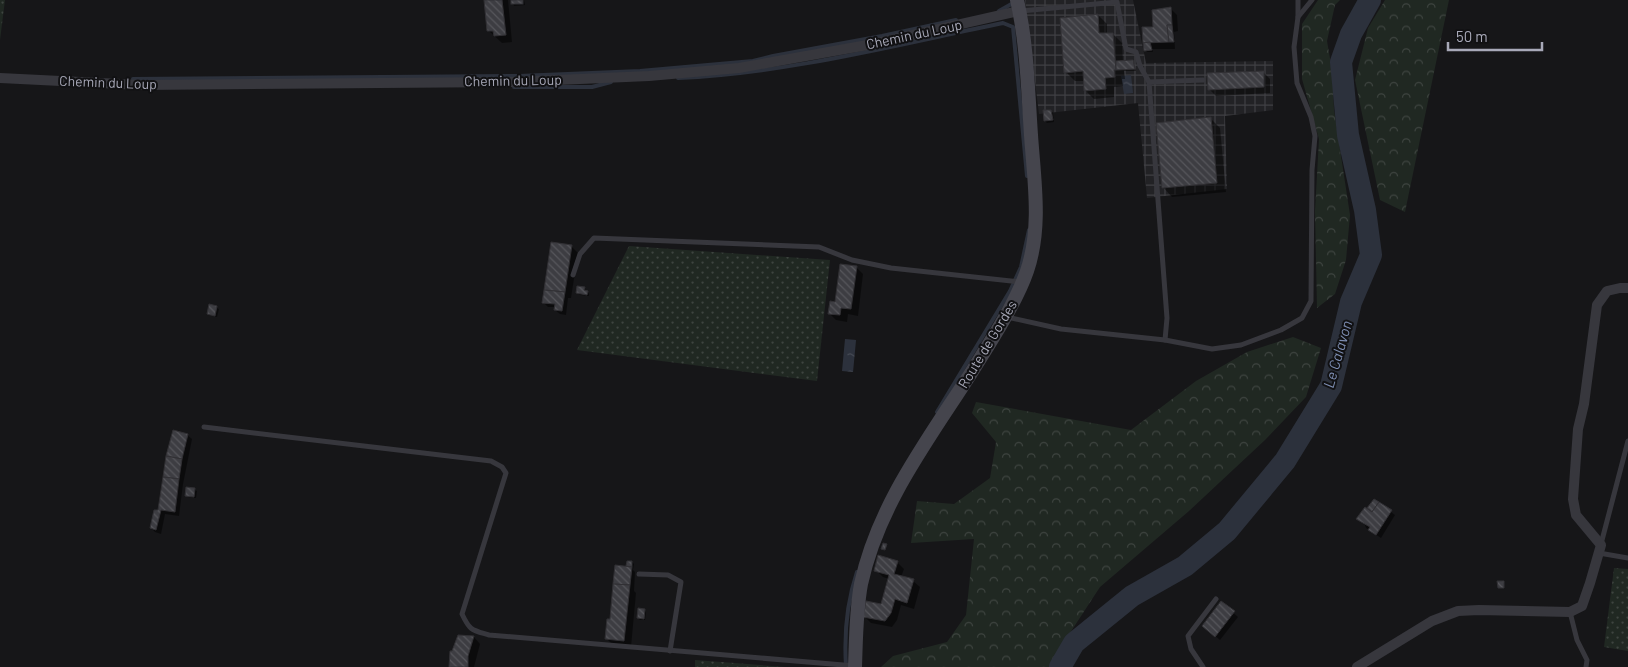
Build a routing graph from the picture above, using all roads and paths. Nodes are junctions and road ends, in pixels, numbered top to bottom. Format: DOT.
graph roads {
  1 [pos="1298,0"];
  2 [pos="1312,0"];
  3 [pos="1018,5"];
  4 [pos="1298,17"];
  5 [pos="0,78"];
  6 [pos="1202,80"];
  7 [pos="1148,82"];
  8 [pos="574,275"];
  9 [pos="1022,282"];
  10 [pos="1628,288"];
  11 [pos="1004,316"];
  12 [pos="1165,340"];
  13 [pos="204,427"];
  14 [pos="1628,441"];
  15 [pos="1600,548"];
  16 [pos="1628,558"];
  17 [pos="639,574"];
  18 [pos="1216,599"];
  19 [pos="1570,612"];
  20 [pos="670,650"];
  21 [pos="855,666"];
  22 [pos="1203,667"];
  23 [pos="1357,667"];
  24 [pos="1586,667"];
  1 -- 4 [label="lane"];
  2 -- 4 [label="lane"];
  3 -- 5 [label="street, Chemin du Loup"];
  3 -- 7 [label="lane"];
  3 -- 9 [label="street, Route de Gordes"];
  4 -- 12 [label="lane"];
  6 -- 7 [label="lane"];
  7 -- 12 [label="lane"];
  8 -- 9 [label="lane"];
  9 -- 11 [label="street, Route de Gordes"];
  10 -- 15 [label="street"];
  11 -- 12 [label="lane"];
  11 -- 21 [label="street, Route de Gordes"];
  13 -- 20 [label="lane"];
  14 -- 15 [label="lane"];
  15 -- 16 [label="lane"];
  15 -- 19 [label="street"];
  17 -- 20 [label="lane"];
  18 -- 22 [label="lane"];
  19 -- 23 [label="street"];
  19 -- 24 [label="lane"];
  20 -- 21 [label="lane"];
}
